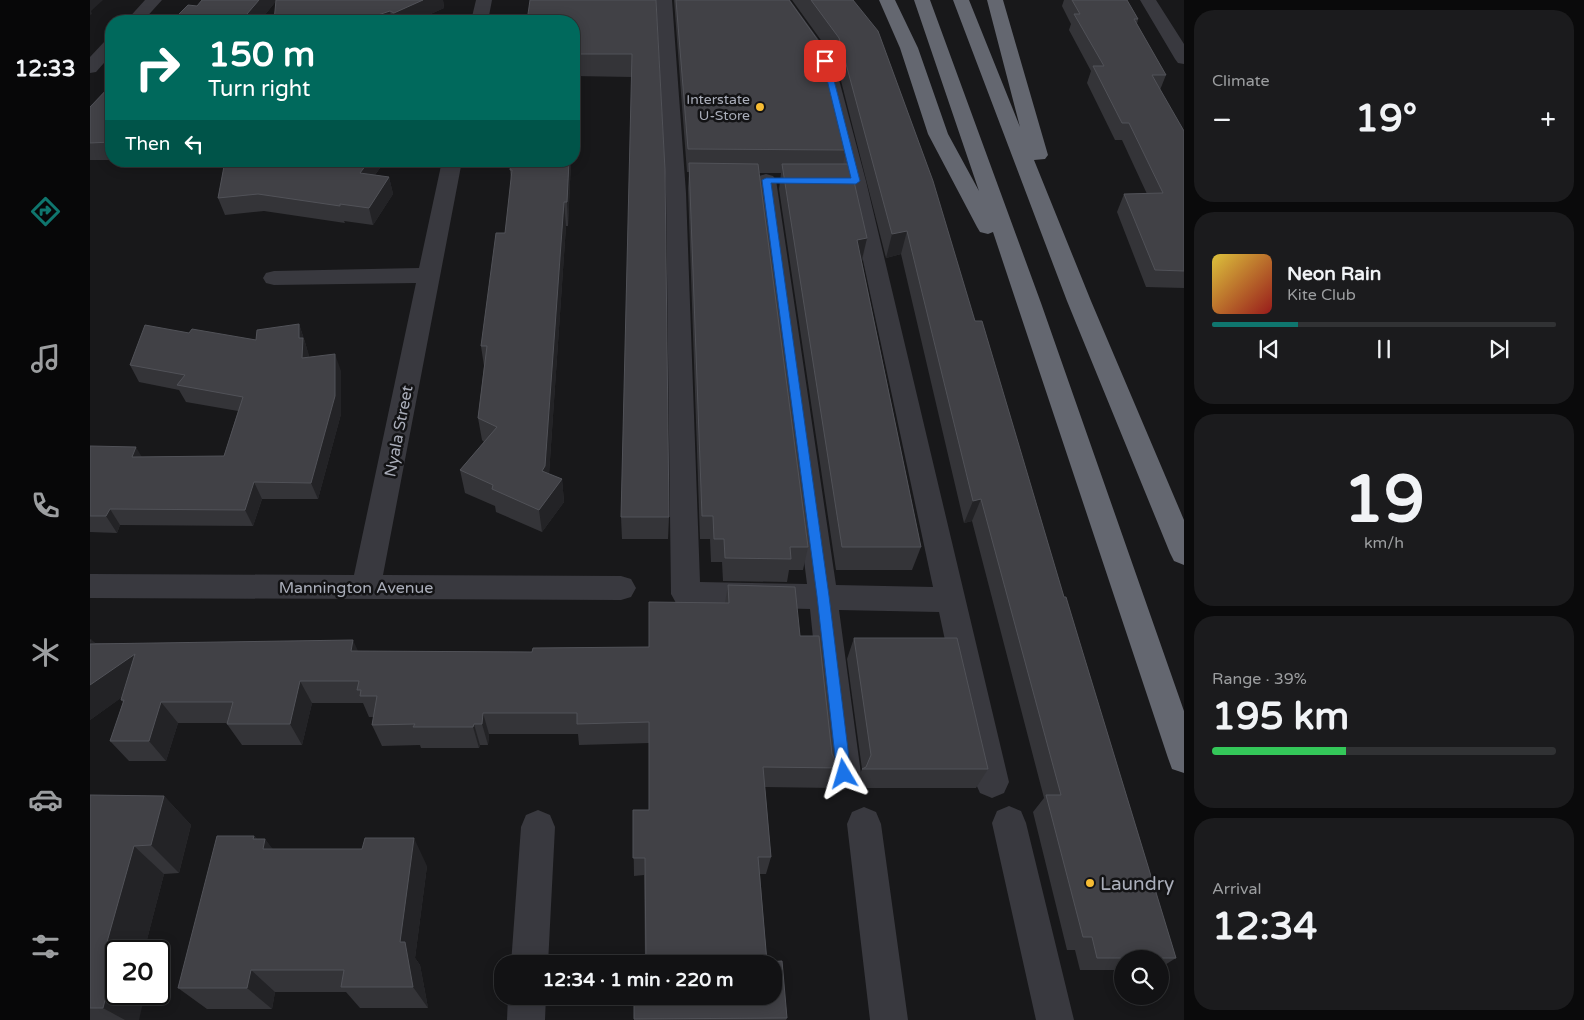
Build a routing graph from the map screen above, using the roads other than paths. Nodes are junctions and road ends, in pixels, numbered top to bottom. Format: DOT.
graph roads {
  1 [pos="154,0"];
  2 [pos="484,0"];
  3 [pos="664,0"];
  4 [pos="781,0"];
  5 [pos="886,0"];
  6 [pos="922,0"];
  7 [pos="961,0"];
  8 [pos="995,0"];
  9 [pos="1148,0"];
  10 [pos="140,15"];
  11 [pos="481,15"];
  12 [pos="105,52"];
  13 [pos="1184,59"];
  14 [pos="90,68"];
  15 [pos="451,167"];
  16 [pos="767,180"];
  17 [pos="429,275"];
  18 [pos="274,278"];
  19 [pos="1079,301"];
  20 [pos="1028,303"];
  21 [pos="1184,553"];
  22 [pos="90,586"];
  23 [pos="366,587"];
  24 [pos="621,588"];
  25 [pos="823,596"];
  26 [pos="950,600"];
  27 [pos="1184,758"];
  28 [pos="844,774"];
  29 [pos="992,782"];
  30 [pos="1009,823"];
  31 [pos="864,824"];
  32 [pos="538,828"];
  33 [pos="530,955"];
  34 [pos="527,1005"];
  35 [pos="526,1020"];
  36 [pos="889,1020"];
  37 [pos="1055,1020"];
  1 -- 10 [label="street"];
  2 -- 11 [label="street"];
  3 -- 25 [label="street"];
  4 -- 26 [label="street"];
  5 -- 20 [label="highway"];
  6 -- 20 [label="highway"];
  7 -- 19 [label="highway"];
  8 -- 19 [label="highway"];
  9 -- 13 [label="street"];
  12 -- 14 [label="street"];
  15 -- 17 [label="street, Nyala Street"];
  16 -- 25 [label="street"];
  17 -- 18 [label="street"];
  17 -- 23 [label="street, Nyala Street"];
  19 -- 21 [label="highway"];
  20 -- 27 [label="highway"];
  22 -- 23 [label="street, Mannington Avenue"];
  23 -- 24 [label="street, Mannington Avenue"];
  25 -- 26 [label="street"];
  25 -- 28 [label="street"];
  26 -- 29 [label="street"];
  30 -- 37 [label="street"];
  31 -- 36 [label="street"];
  32 -- 33 [label="street"];
  34 -- 35 [label="street"];
}
